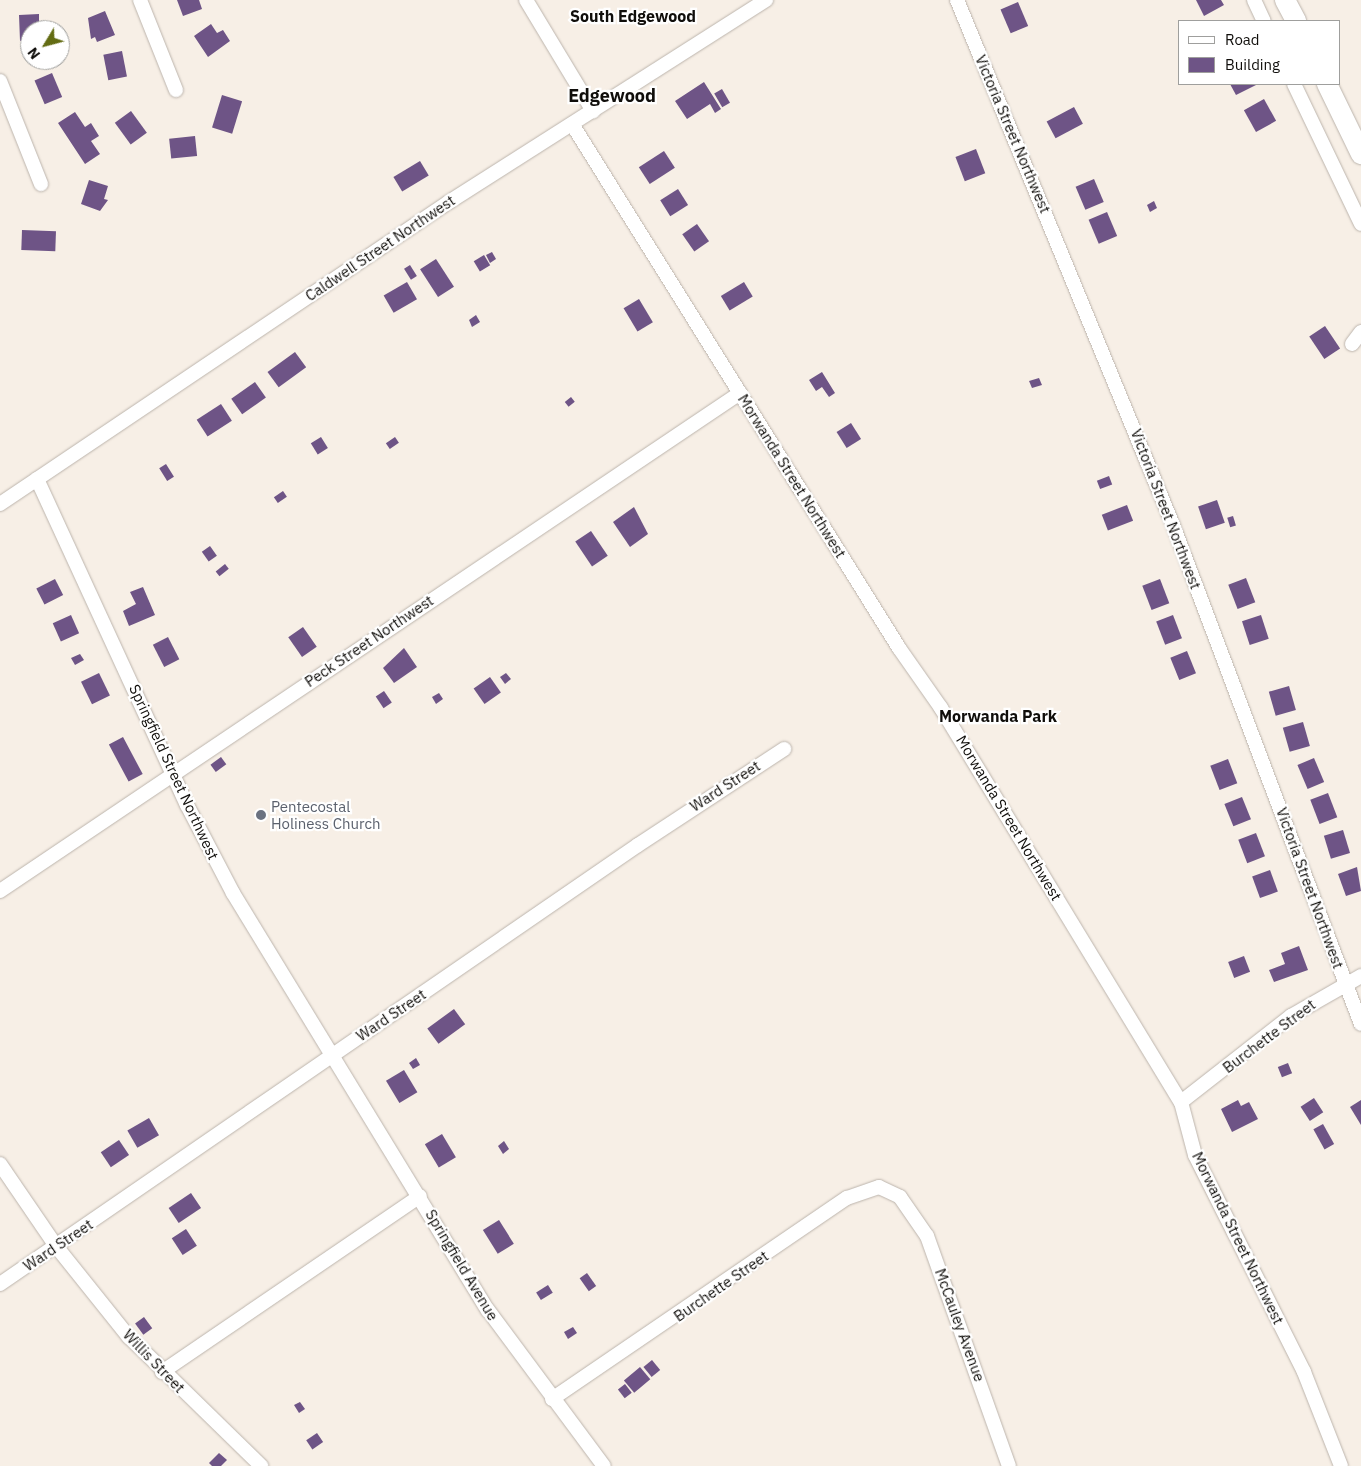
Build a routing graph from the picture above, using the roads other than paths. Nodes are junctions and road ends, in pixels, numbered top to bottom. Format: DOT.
graph roads {
  1 [pos="140,0"];
  2 [pos="526,0"];
  3 [pos="766,0"];
  4 [pos="957,0"];
  5 [pos="1254,0"];
  6 [pos="1285,0"];
  7 [pos="1264,20"];
  8 [pos="1295,20"];
  9 [pos="0,81"];
  10 [pos="1294,85"];
  11 [pos="1327,85"];
  12 [pos="176,90"];
  13 [pos="593,111"];
  14 [pos="572,124"];
  15 [pos="1361,154"];
  16 [pos="41,184"];
  17 [pos="1361,224"];
  18 [pos="1361,332"];
  19 [pos="1352,344"];
  20 [pos="740,394"];
  21 [pos="37,479"];
  22 [pos="0,504"];
  23 [pos="784,749"];
  24 [pos="172,772"];
  25 [pos="0,891"];
  26 [pos="1361,976"];
  27 [pos="1344,983"];
  28 [pos="1361,1024"];
  29 [pos="332,1055"];
  30 [pos="1181,1102"];
  31 [pos="0,1164"];
  32 [pos="894,1193"];
  33 [pos="420,1196"];
  34 [pos="56,1246"];
  35 [pos="0,1284"];
  36 [pos="162,1372"];
  37 [pos="552,1399"];
  38 [pos="261,1466"];
  39 [pos="604,1466"];
  40 [pos="1010,1466"];
  41 [pos="1340,1466"];
  1 -- 12 [label="street"];
  2 -- 13 [label="street"];
  3 -- 13 [label="street, Caldwell Street Northwest"];
  4 -- 27 [label="street, Victoria Street Northwest"];
  5 -- 7 [label="street"];
  6 -- 8 [label="street"];
  9 -- 16 [label="street"];
  10 -- 17 [label="street"];
  11 -- 15 [label="street"];
  13 -- 14 [label="street, Caldwell Street Northwest"];
  14 -- 20 [label="street, Morwanda Street Northwest"];
  14 -- 21 [label="street, Caldwell Street Northwest"];
  18 -- 19 [label="street"];
  20 -- 24 [label="street, Peck Street Northwest"];
  20 -- 30 [label="street, Morwanda Street Northwest"];
  21 -- 22 [label="street, Caldwell Street Northwest"];
  21 -- 24 [label="street, Springfield Street Northwest"];
  23 -- 29 [label="street, Ward Street"];
  24 -- 25 [label="street, Peck Street Northwest"];
  24 -- 29 [label="street, Springfield Street Northwest"];
  26 -- 27 [label="street, Burchette Street"];
  27 -- 28 [label="street, Victoria Street Northwest"];
  27 -- 30 [label="street, Burchette Street"];
  29 -- 33 [label="street, Springfield Avenue"];
  29 -- 34 [label="street, Ward Street"];
  30 -- 41 [label="street, Morwanda Street Northwest"];
  31 -- 34 [label="street, Willis Street"];
  32 -- 37 [label="street, Burchette Street"];
  32 -- 40 [label="street, McCauley Avenue"];
  33 -- 36 [label="street"];
  33 -- 37 [label="street, Springfield Avenue"];
  34 -- 35 [label="street, Ward Street"];
  34 -- 36 [label="street, Willis Street"];
  36 -- 38 [label="street, Willis Street"];
  37 -- 39 [label="street, Springfield Avenue"];
}
